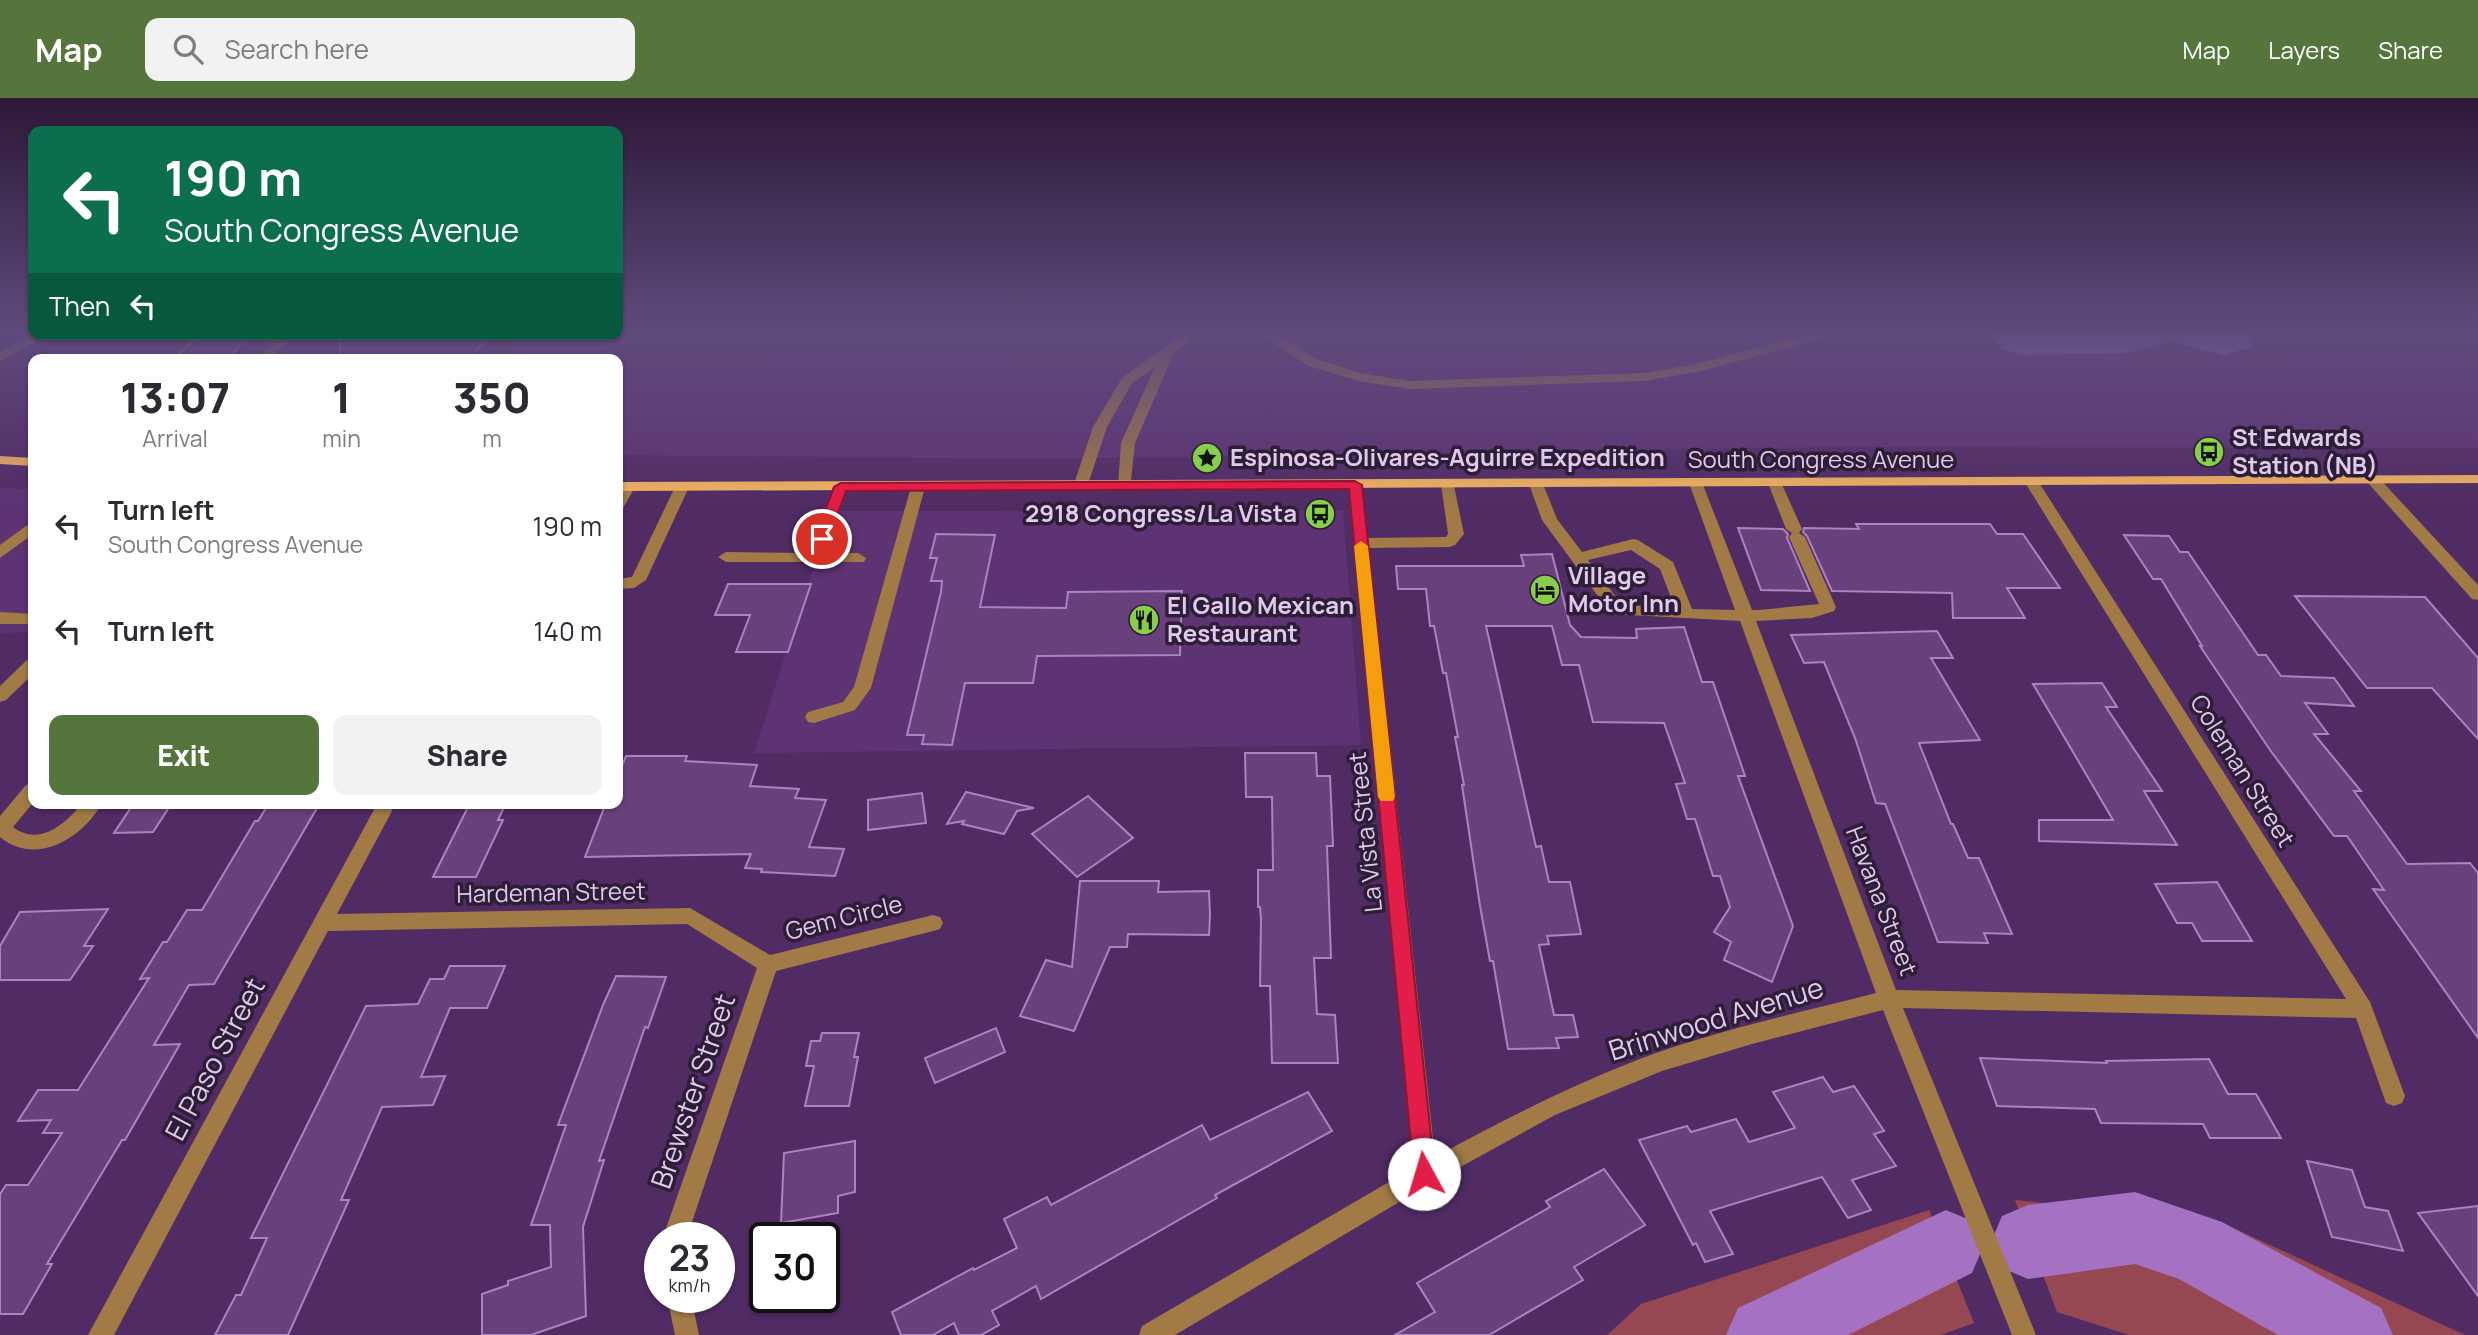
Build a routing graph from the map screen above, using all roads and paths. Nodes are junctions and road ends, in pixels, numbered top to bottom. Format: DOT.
graph roads {
  1 [pos="1121,390"];
  2 [pos="1151,390"];
  3 [pos="0,460"];
  4 [pos="28,462"];
  5 [pos="2478,479"];
  6 [pos="2373,480"];
  7 [pos="2031,481"];
  8 [pos="1696,483"];
  9 [pos="1775,483"];
  10 [pos="1448,484"];
  11 [pos="1536,484"];
  12 [pos="1355,485"];
  13 [pos="1125,486"];
  14 [pos="623,487"];
  15 [pos="682,487"];
  16 [pos="841,487"];
  17 [pos="918,487"];
  18 [pos="1080,487"];
  19 [pos="28,530"];
  20 [pos="1361,543"];
  21 [pos="0,552"];
  22 [pos="726,557"];
  23 [pos="1580,557"];
  24 [pos="814,558"];
  25 [pos="858,558"];
  26 [pos="623,584"];
  27 [pos="2478,595"];
  28 [pos="1685,612"];
  29 [pos="1745,615"];
  30 [pos="0,618"];
  31 [pos="28,619"];
  32 [pos="28,669"];
  33 [pos="0,696"];
  34 [pos="814,717"];
  35 [pos="28,796"];
  36 [pos="88,809"];
  37 [pos="383,811"];
  38 [pos="321,923"];
  39 [pos="933,923"];
  40 [pos="768,964"];
  41 [pos="1889,999"];
  42 [pos="2363,1009"];
  43 [pos="2394,1096"];
  44 [pos="1424,1174"];
  45 [pos="680,1222"];
  46 [pos="682,1313"];
  47 [pos="100,1335"];
  48 [pos="687,1335"];
  49 [pos="1151,1335"];
  50 [pos="2024,1335"];
  1 -- 18 [label="street"];
  2 -- 13 [label="street"];
  3 -- 4 [label="main road"];
  5 -- 6 [label="main road, South Congress Avenue"];
  6 -- 7 [label="main road, South Congress Avenue"];
  6 -- 27 [label="street"];
  7 -- 9 [label="main road, South Congress Avenue"];
  7 -- 42 [label="street, Coleman Street"];
  8 -- 9 [label="main road, South Congress Avenue"];
  8 -- 11 [label="main road, South Congress Avenue"];
  8 -- 29 [label="street, Havana Street"];
  9 -- 29 [label="street"];
  10 -- 11 [label="main road, South Congress Avenue"];
  10 -- 12 [label="main road, South Congress Avenue"];
  10 -- 20 [label="street"];
  11 -- 23 [label="street"];
  12 -- 13 [label="main road, South Congress Avenue"];
  12 -- 20 [label="street, La Vista Street"];
  13 -- 18 [label="main road, South Congress Avenue"];
  14 -- 15 [label="main road, South Congress Avenue"];
  15 -- 16 [label="main road, South Congress Avenue"];
  15 -- 26 [label="street"];
  16 -- 17 [label="main road, South Congress Avenue"];
  16 -- 24 [label="street"];
  17 -- 18 [label="main road, South Congress Avenue"];
  17 -- 34 [label="street"];
  19 -- 21 [label="street"];
  20 -- 44 [label="street, La Vista Street"];
  22 -- 24 [label="street"];
  23 -- 28 [label="street"];
  23 -- 28 [label="street"];
  24 -- 25 [label="street"];
  28 -- 29 [label="street"];
  29 -- 41 [label="street, Havana Street"];
  30 -- 31 [label="street"];
  32 -- 33 [label="street"];
  35 -- 36 [label="street"];
  37 -- 38 [label="street, El Paso Street"];
  38 -- 40 [label="street, Hardeman Street"];
  38 -- 47 [label="street, El Paso Street"];
  39 -- 40 [label="street, Gem Circle"];
  40 -- 45 [label="street, Brewster Street"];
  41 -- 42 [label="street, Brinwood Avenue"];
  41 -- 44 [label="street, Brinwood Avenue"];
  41 -- 50 [label="street, Havana Street"];
  42 -- 43 [label="street, Coleman Street"];
  44 -- 49 [label="street, Brinwood Avenue"];
  46 -- 48 [label="street"];
}
